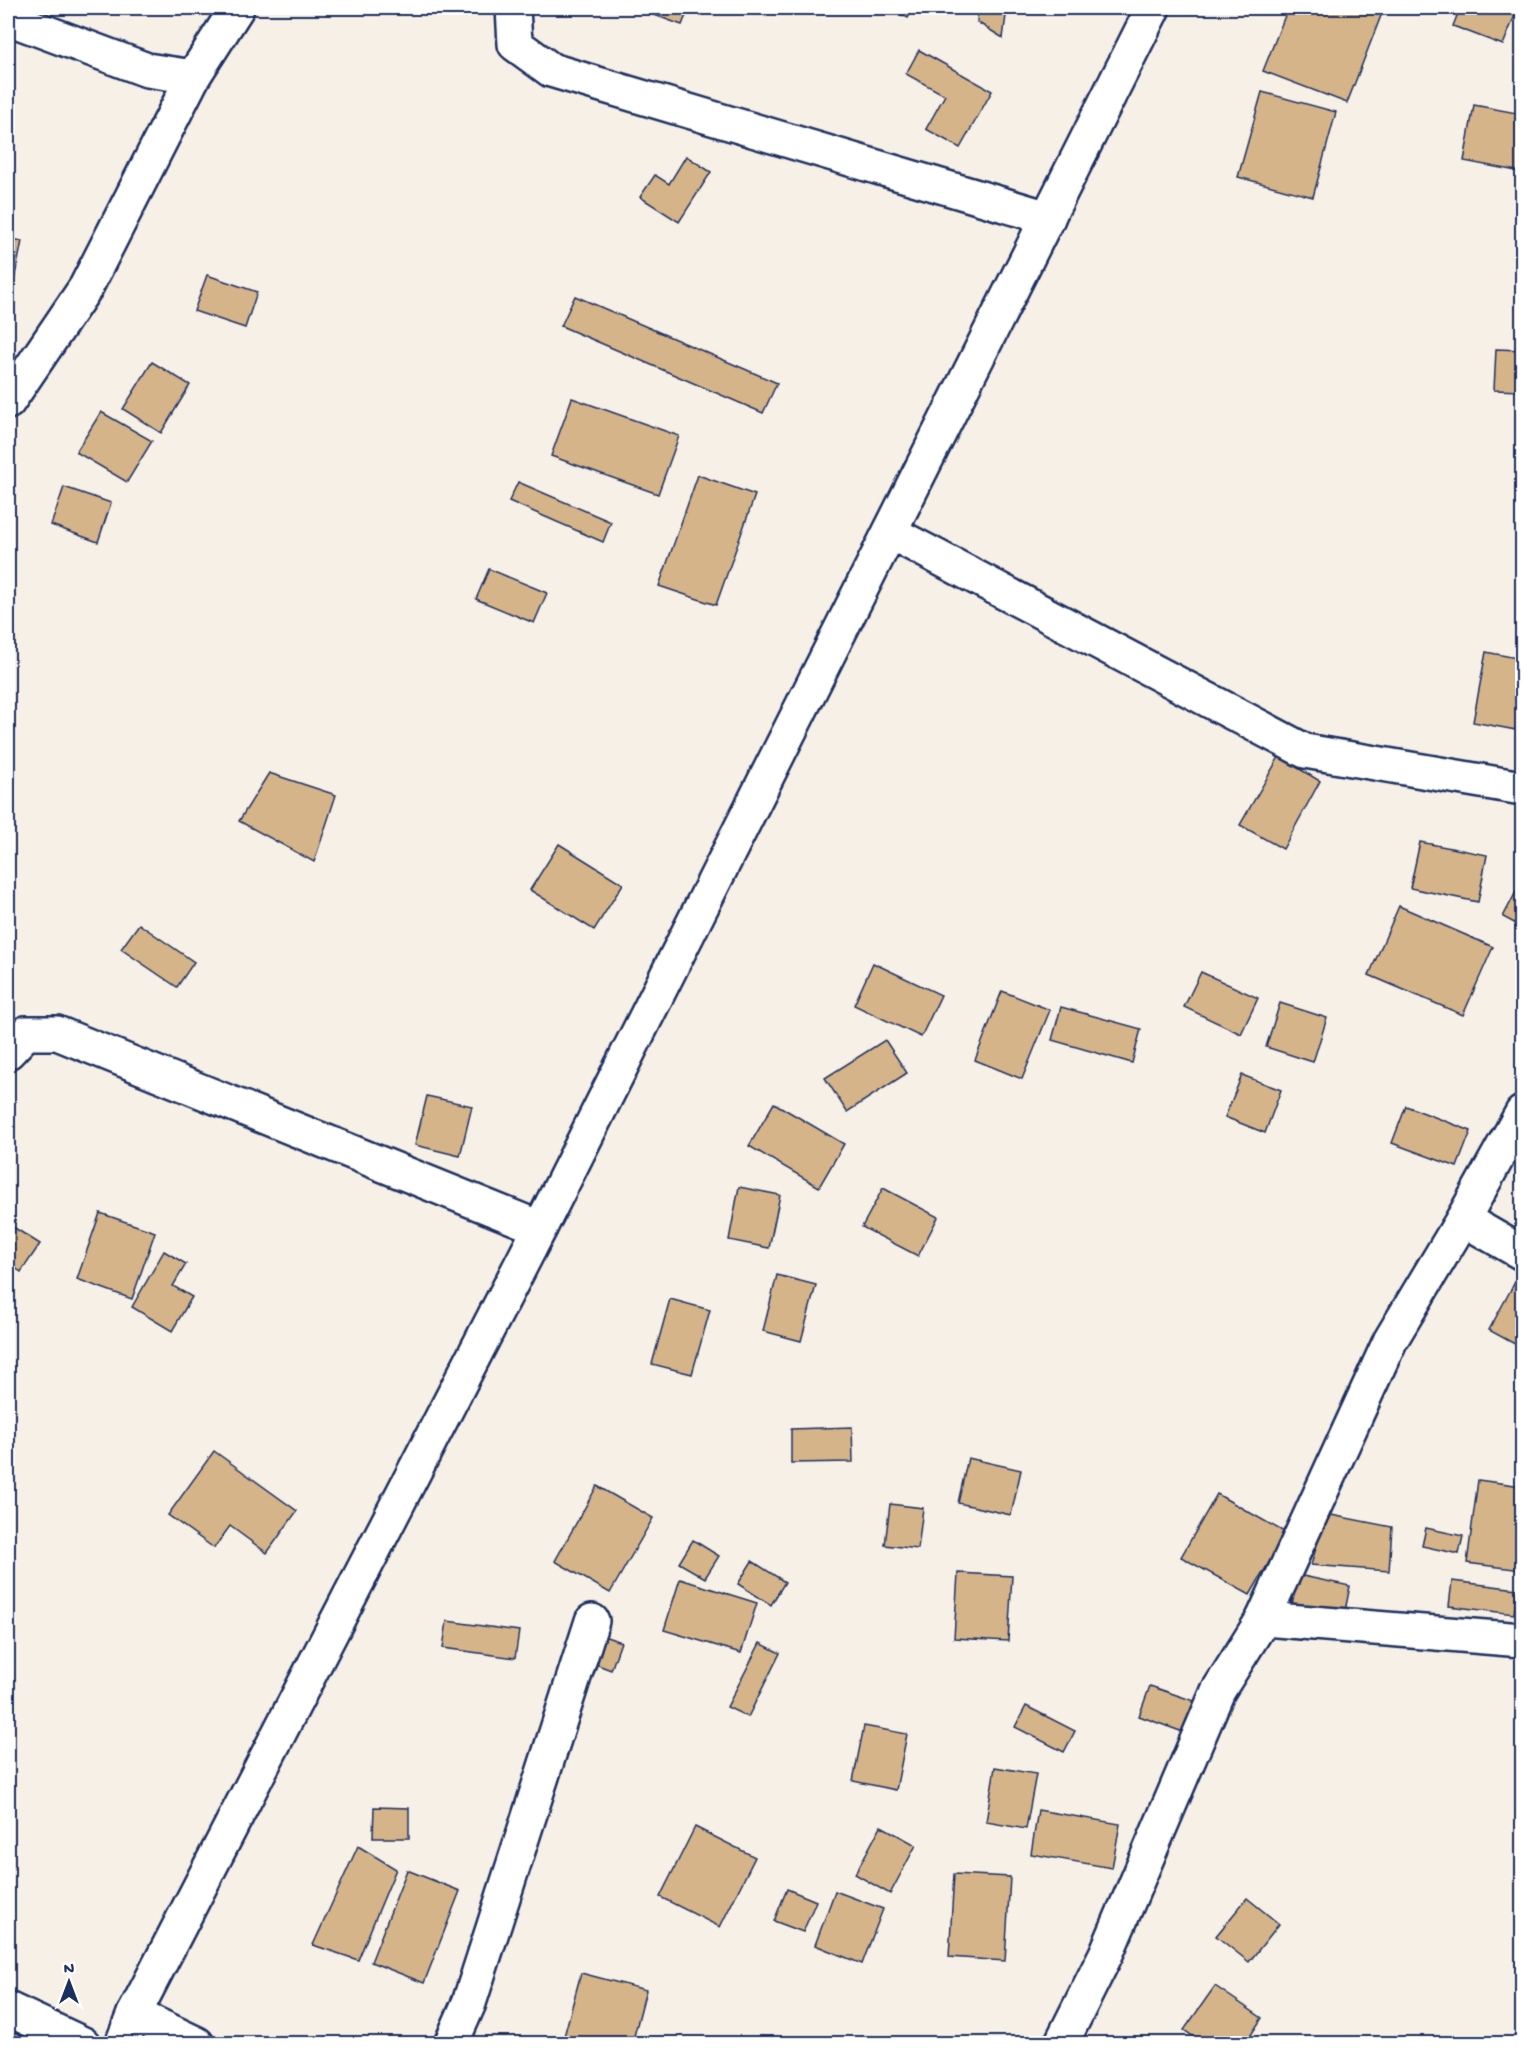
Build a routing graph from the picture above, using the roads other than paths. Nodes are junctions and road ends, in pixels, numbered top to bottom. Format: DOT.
graph roads {
  1 [pos="237,8"];
  2 [pos="513,8"];
  3 [pos="1153,8"];
  4 [pos="8,18"];
  5 [pos="193,77"];
  6 [pos="1048,218"];
  7 [pos="8,402"];
  8 [pos="890,532"];
  9 [pos="1522,788"];
  10 [pos="8,1052"];
  11 [pos="1522,1113"];
  12 [pos="1462,1219"];
  13 [pos="540,1228"];
  14 [pos="1522,1253"];
  15 [pos="1263,1618"];
  16 [pos="591,1622"];
  17 [pos="1522,1640"];
  18 [pos="8,2009"];
  19 [pos="134,2014"];
  20 [pos="83,2043"];
  21 [pos="122,2043"];
  22 [pos="197,2043"];
  23 [pos="451,2043"];
  24 [pos="1061,2043"];
  1 -- 5 [label="street"];
  2 -- 6 [label="street"];
  3 -- 6 [label="street"];
  4 -- 5 [label="street"];
  5 -- 7 [label="street"];
  6 -- 8 [label="street"];
  8 -- 9 [label="street"];
  8 -- 13 [label="street"];
  10 -- 13 [label="street"];
  11 -- 12 [label="street"];
  12 -- 14 [label="street"];
  12 -- 15 [label="street"];
  13 -- 19 [label="street"];
  15 -- 17 [label="street"];
  15 -- 24 [label="street"];
  16 -- 23 [label="street"];
  18 -- 20 [label="street"];
  19 -- 21 [label="street"];
  19 -- 22 [label="street"];
}
